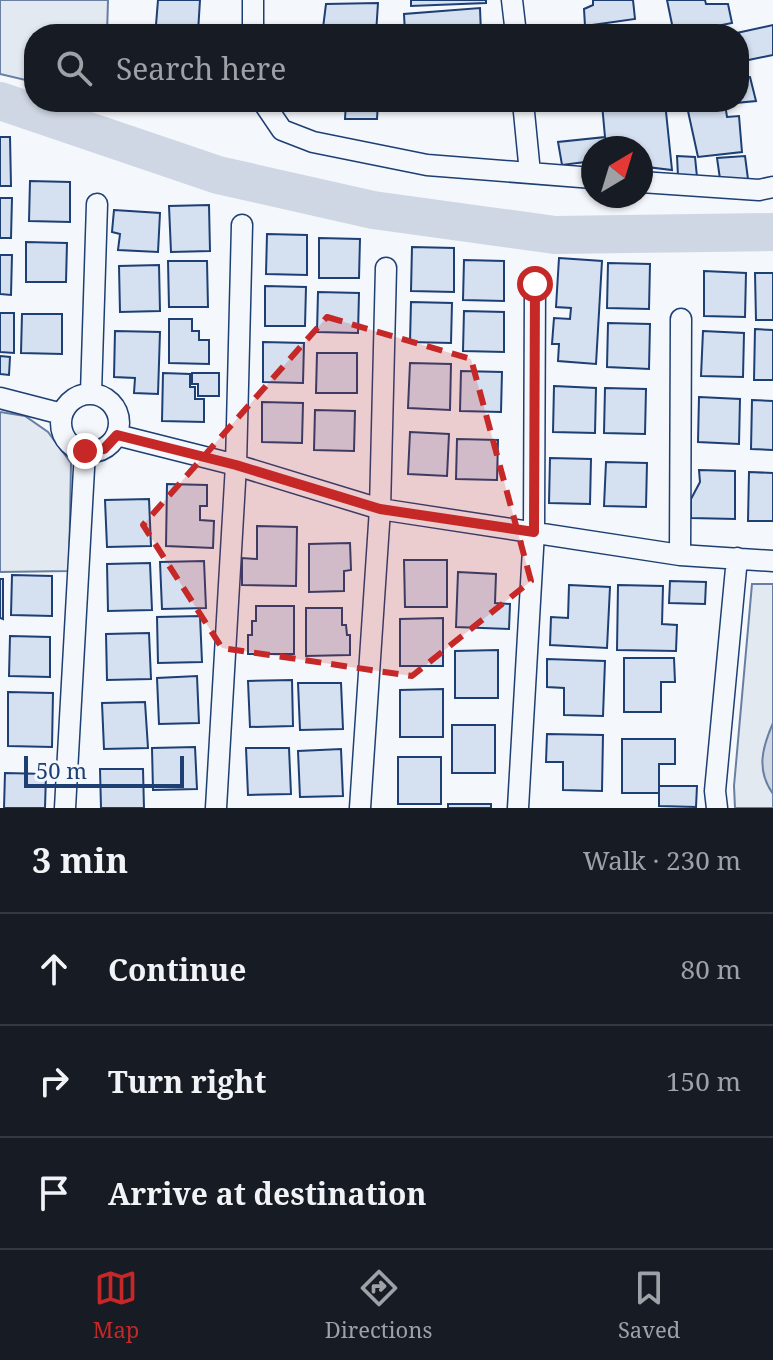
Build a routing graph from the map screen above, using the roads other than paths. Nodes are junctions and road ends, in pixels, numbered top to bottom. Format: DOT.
graph roads {
  1 [pos="253,0"];
  2 [pos="512,0"];
  3 [pos="253,24"];
  4 [pos="515,24"];
  5 [pos="270,112"];
  6 [pos="524,112"];
  7 [pos="530,173"];
  8 [pos="581,177"];
  9 [pos="653,183"];
  10 [pos="773,187"];
  11 [pos="97,204"];
  12 [pos="242,225"];
  13 [pos="386,268"];
  14 [pos="535,284"];
  15 [pos="681,319"];
  16 [pos="91,393"];
  17 [pos="0,398"];
  18 [pos="62,414"];
  19 [pos="117,435"];
  20 [pos="85,451"];
  21 [pos="236,465"];
  22 [pos="380,509"];
  23 [pos="534,532"];
  24 [pos="680,555"];
  25 [pos="737,558"];
  26 [pos="773,561"];
  27 [pos="65,808"];
  28 [pos="216,808"];
  29 [pos="360,808"];
  30 [pos="518,808"];
  31 [pos="717,808"];
  1 -- 3 [label="street"];
  2 -- 4 [label="street"];
  5 -- 7 [label="street"];
  6 -- 7 [label="street"];
  7 -- 8 [label="street"];
  9 -- 10 [label="street"];
  11 -- 16 [label="street"];
  12 -- 21 [label="street"];
  13 -- 22 [label="street"];
  14 -- 23 [label="street"];
  15 -- 24 [label="street"];
  16 -- 18 [label="street"];
  16 -- 19 [label="street"];
  17 -- 18 [label="street"];
  18 -- 20 [label="street"];
  19 -- 20 [label="street"];
  19 -- 21 [label="street"];
  20 -- 27 [label="street"];
  21 -- 22 [label="street"];
  21 -- 28 [label="street"];
  22 -- 23 [label="street"];
  22 -- 29 [label="street"];
  23 -- 24 [label="street"];
  23 -- 30 [label="street"];
  24 -- 25 [label="street"];
  25 -- 26 [label="street"];
  25 -- 31 [label="street"];
}
